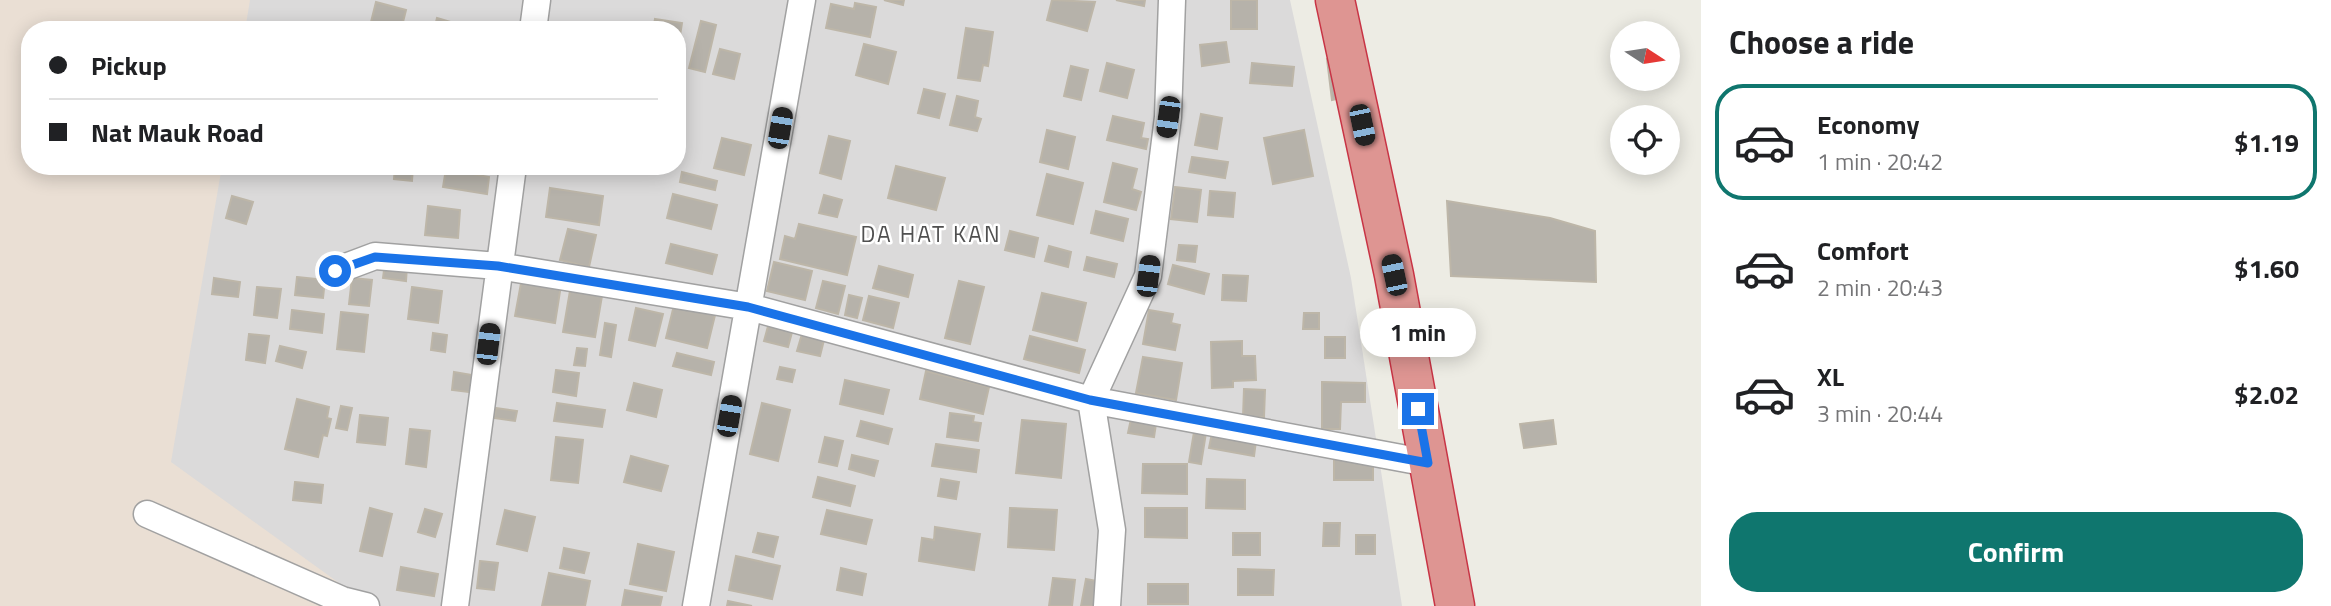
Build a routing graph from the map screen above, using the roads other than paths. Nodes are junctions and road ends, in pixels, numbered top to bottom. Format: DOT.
graph roads {
  1 [pos="537,0"];
  2 [pos="802,0"];
  3 [pos="1172,0"];
  4 [pos="1335,0"];
  5 [pos="534,21"];
  6 [pos="512,175"];
  7 [pos="498,266"];
  8 [pos="335,271"];
  9 [pos="748,307"];
  10 [pos="1090,400"];
  11 [pos="1428,463"];
  12 [pos="147,514"];
  13 [pos="366,606"];
  14 [pos="455,606"];
  15 [pos="696,606"];
  16 [pos="1107,606"];
  17 [pos="1455,606"];
  1 -- 5 [label="street"];
  2 -- 9 [label="street"];
  3 -- 10 [label="street"];
  4 -- 11 [label="highway"];
  6 -- 7 [label="street"];
  7 -- 8 [label="street"];
  7 -- 9 [label="street"];
  7 -- 14 [label="street"];
  9 -- 10 [label="street"];
  9 -- 15 [label="street"];
  10 -- 11 [label="street"];
  10 -- 16 [label="street"];
  11 -- 17 [label="highway"];
  12 -- 13 [label="street"];
}
